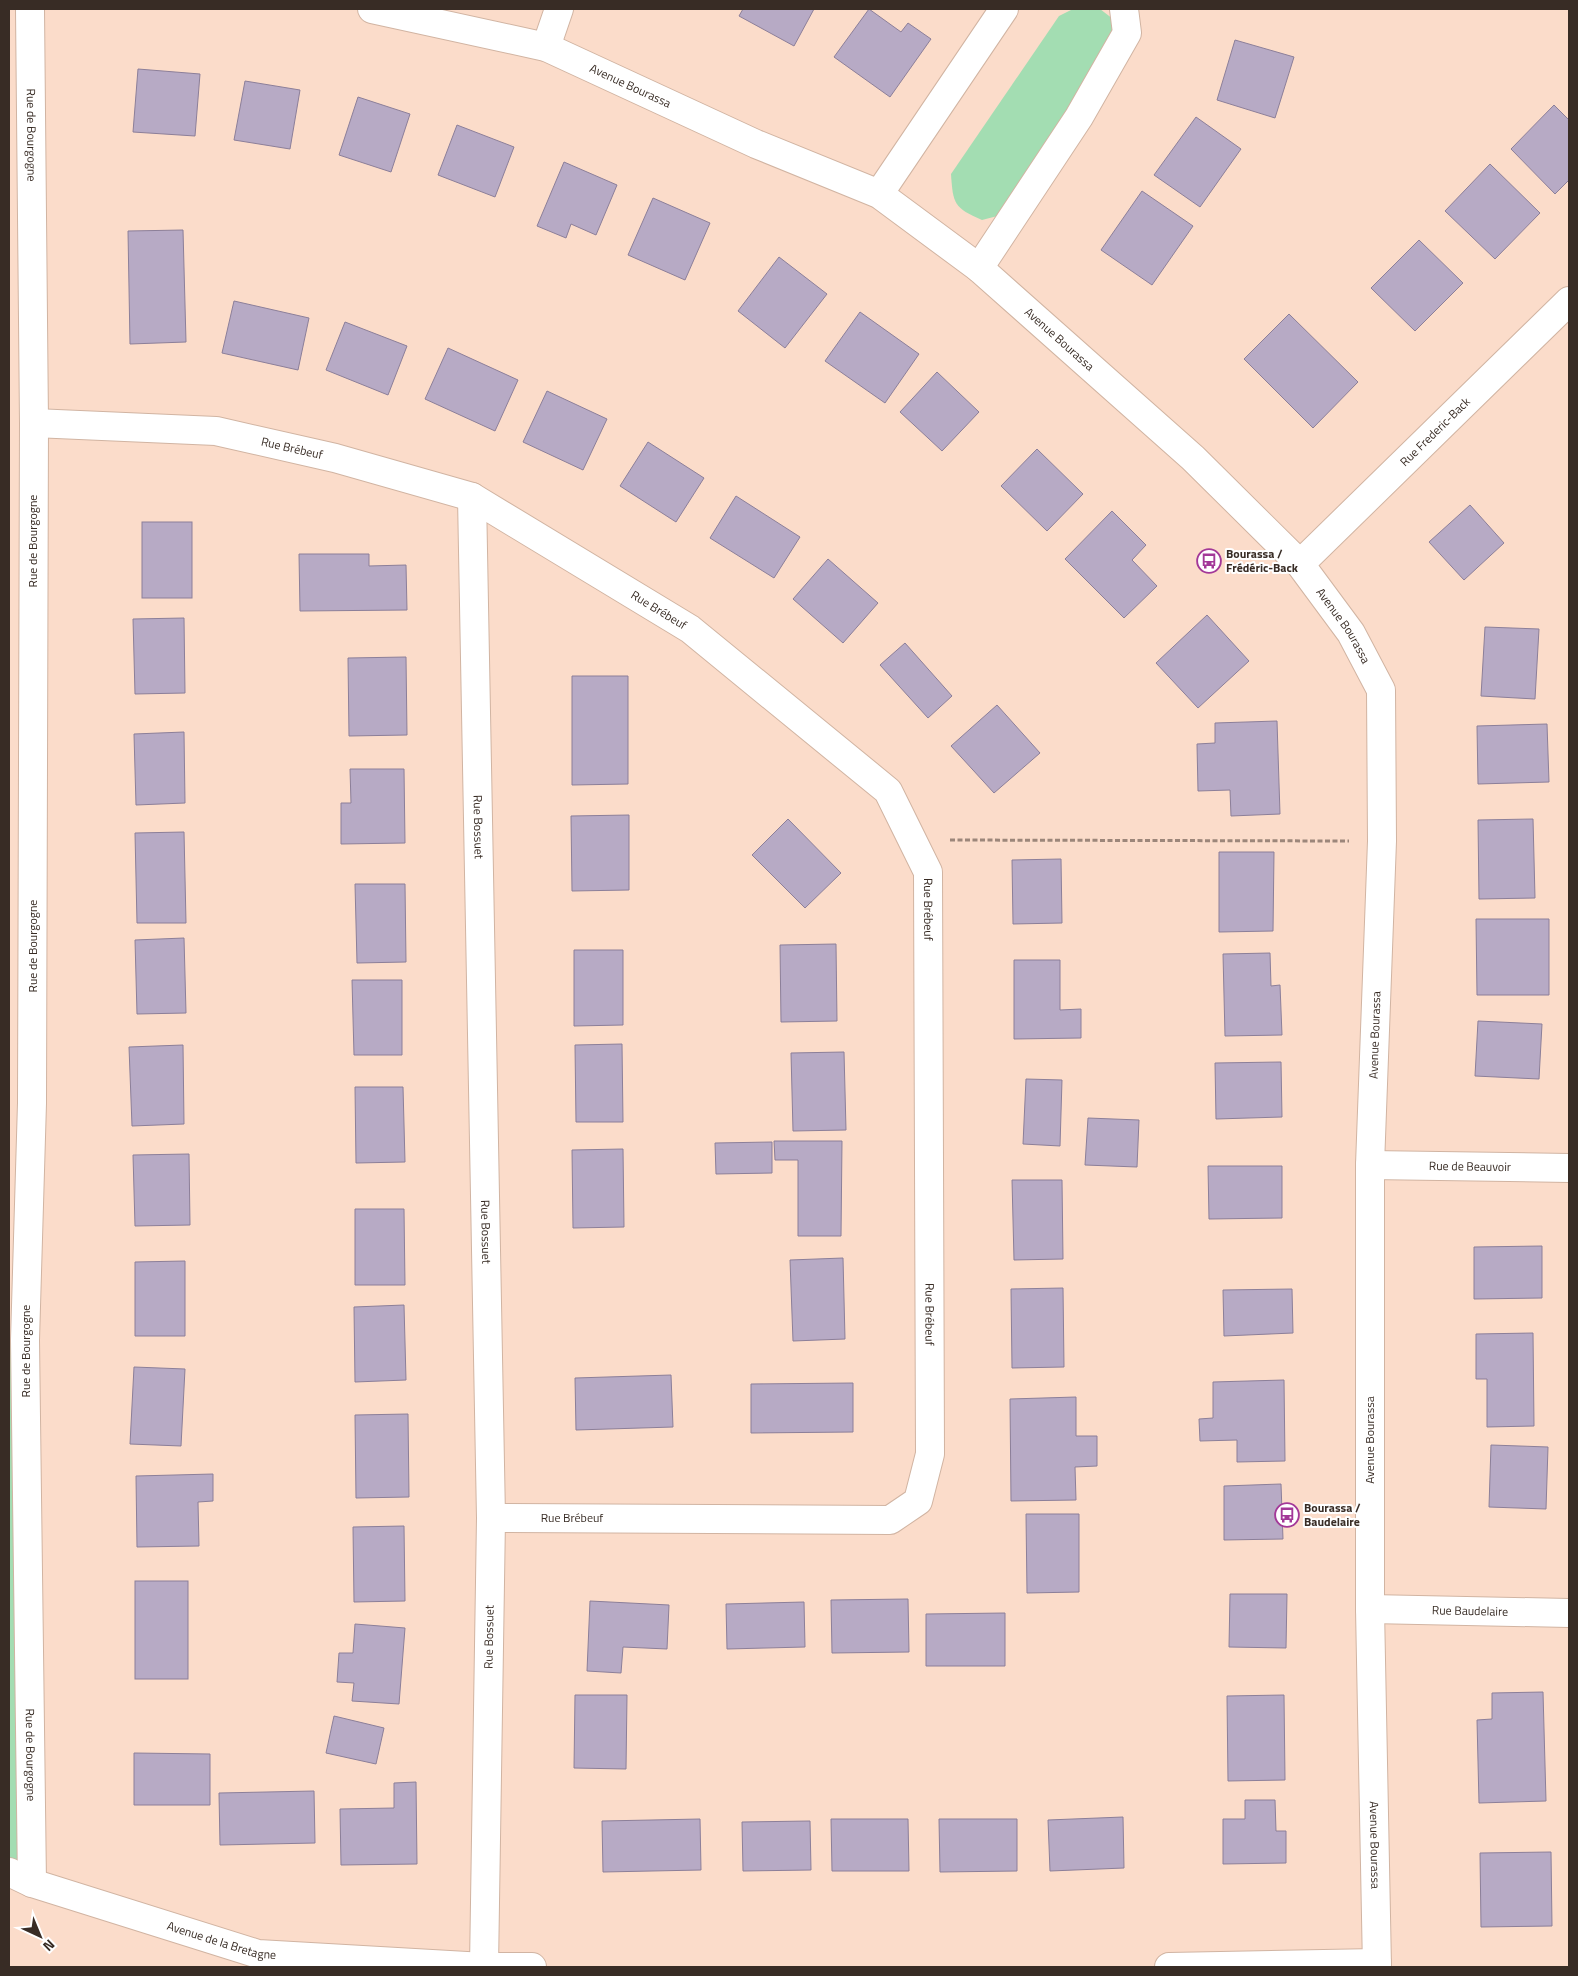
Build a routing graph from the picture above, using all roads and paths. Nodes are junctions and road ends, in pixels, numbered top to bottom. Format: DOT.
graph roads {
  1 [pos="30,9"];
  2 [pos="372,9"];
  3 [pos="560,9"];
  4 [pos="1004,9"];
  5 [pos="1124,9"];
  6 [pos="546,48"];
  7 [pos="879,194"];
  8 [pos="979,268"];
  9 [pos="1569,301"];
  10 [pos="34,423"];
  11 [pos="472,497"];
  12 [pos="1300,564"];
  13 [pos="912,840"];
  14 [pos="1382,841"];
  15 [pos="21,1104"];
  16 [pos="1370,1165"];
  17 [pos="1569,1168"];
  18 [pos="491,1518"];
  19 [pos="1370,1609"];
  20 [pos="1569,1613"];
  21 [pos="20,1877"];
  22 [pos="1377,1965"];
  23 [pos="484,1967"];
  24 [pos="532,1967"];
  25 [pos="1169,1967"];
  1 -- 10 [label="street, Rue de Bourgogne"];
  2 -- 6 [label="street, Avenue Bourassa"];
  3 -- 6 [label="street"];
  4 -- 7 [label="street"];
  5 -- 8 [label="street"];
  6 -- 7 [label="street, Avenue Bourassa"];
  7 -- 8 [label="street, Avenue Bourassa"];
  8 -- 12 [label="street, Avenue Bourassa"];
  9 -- 12 [label="street, Rue Frederic-Back"];
  10 -- 11 [label="street, Rue Brébeuf"];
  10 -- 15 [label="street, Rue de Bourgogne"];
  11 -- 13 [label="street, Rue Brébeuf"];
  11 -- 18 [label="street, Rue Bossuet"];
  12 -- 14 [label="street, Avenue Bourassa"];
  13 -- 14 [label="path"];
  13 -- 18 [label="street, Rue Brébeuf"];
  14 -- 16 [label="street, Avenue Bourassa"];
  15 -- 21 [label="street, Rue de Bourgogne"];
  16 -- 17 [label="street, Rue de Beauvoir"];
  16 -- 19 [label="street, Avenue Bourassa"];
  18 -- 23 [label="street, Rue Bossuet"];
  19 -- 20 [label="street, Rue Baudelaire"];
  19 -- 22 [label="street, Avenue Bourassa"];
  21 -- 23 [label="street, Avenue de la Bretagne"];
  22 -- 25 [label="street"];
  23 -- 24 [label="street, Avenue de la Bretagne"];
}
